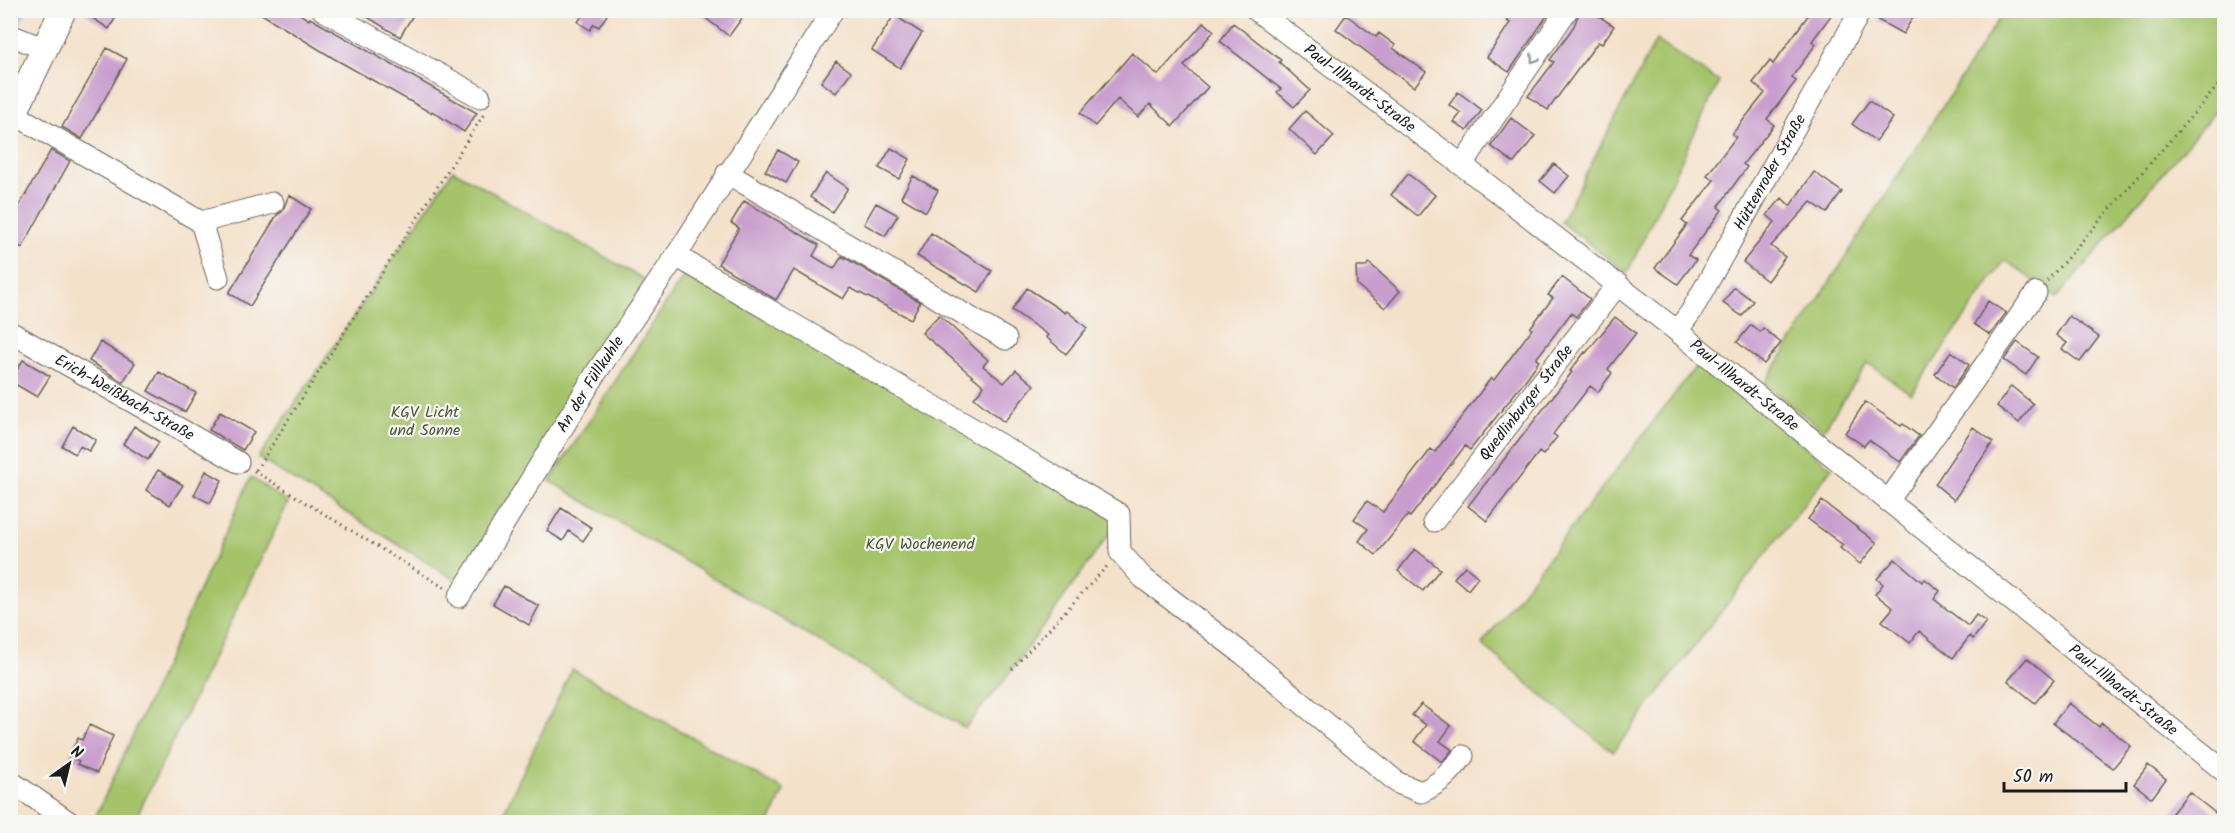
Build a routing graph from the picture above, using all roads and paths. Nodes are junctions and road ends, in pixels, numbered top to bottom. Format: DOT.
graph roads {
  1 [pos="63,10"];
  2 [pos="323,10"];
  3 [pos="833,10"];
  4 [pos="1256,10"];
  5 [pos="1567,10"];
  6 [pos="1861,10"];
  7 [pos="28,42"];
  8 [pos="2224,79"];
  9 [pos="480,97"];
  10 [pos="12,118"];
  11 [pos="1462,165"];
  12 [pos="727,173"];
  13 [pos="273,203"];
  14 [pos="201,222"];
  15 [pos="676,256"];
  16 [pos="218,278"];
  17 [pos="1617,284"];
  18 [pos="2036,293"];
  19 [pos="1677,331"];
  20 [pos="10,332"];
  21 [pos="1006,339"];
  22 [pos="247,466"];
  23 [pos="1888,501"];
  24 [pos="1434,521"];
  25 [pos="1120,552"];
  26 [pos="459,597"];
  27 [pos="1012,669"];
  28 [pos="1463,756"];
  29 [pos="2224,771"];
  30 [pos="10,781"];
  31 [pos="69,822"];
  1 -- 7 [label="main road"];
  2 -- 9 [label="street"];
  3 -- 12 [label="street, An der Füllkuhle"];
  4 -- 11 [label="street, Paul-Illhardt-Straße"];
  5 -- 11 [label="street, one-way"];
  6 -- 19 [label="street, Hüttenroder Straße"];
  7 -- 10 [label="main road"];
  8 -- 18 [label="path"];
  9 -- 22 [label="path"];
  10 -- 14 [label="street"];
  11 -- 17 [label="street, Paul-Illhardt-Straße"];
  12 -- 15 [label="street, An der Füllkuhle"];
  12 -- 21 [label="street"];
  13 -- 14 [label="street"];
  14 -- 16 [label="street"];
  15 -- 25 [label="street"];
  15 -- 26 [label="street, An der Füllkuhle"];
  17 -- 19 [label="street, Paul-Illhardt-Straße"];
  17 -- 24 [label="street, Quedlinburger Straße"];
  18 -- 23 [label="street"];
  19 -- 23 [label="street, Paul-Illhardt-Straße"];
  20 -- 22 [label="street, Erich-Weißbach-Straße"];
  22 -- 26 [label="path"];
  23 -- 29 [label="street, Paul-Illhardt-Straße"];
  25 -- 27 [label="path"];
  25 -- 28 [label="street"];
  30 -- 31 [label="street"];
}
